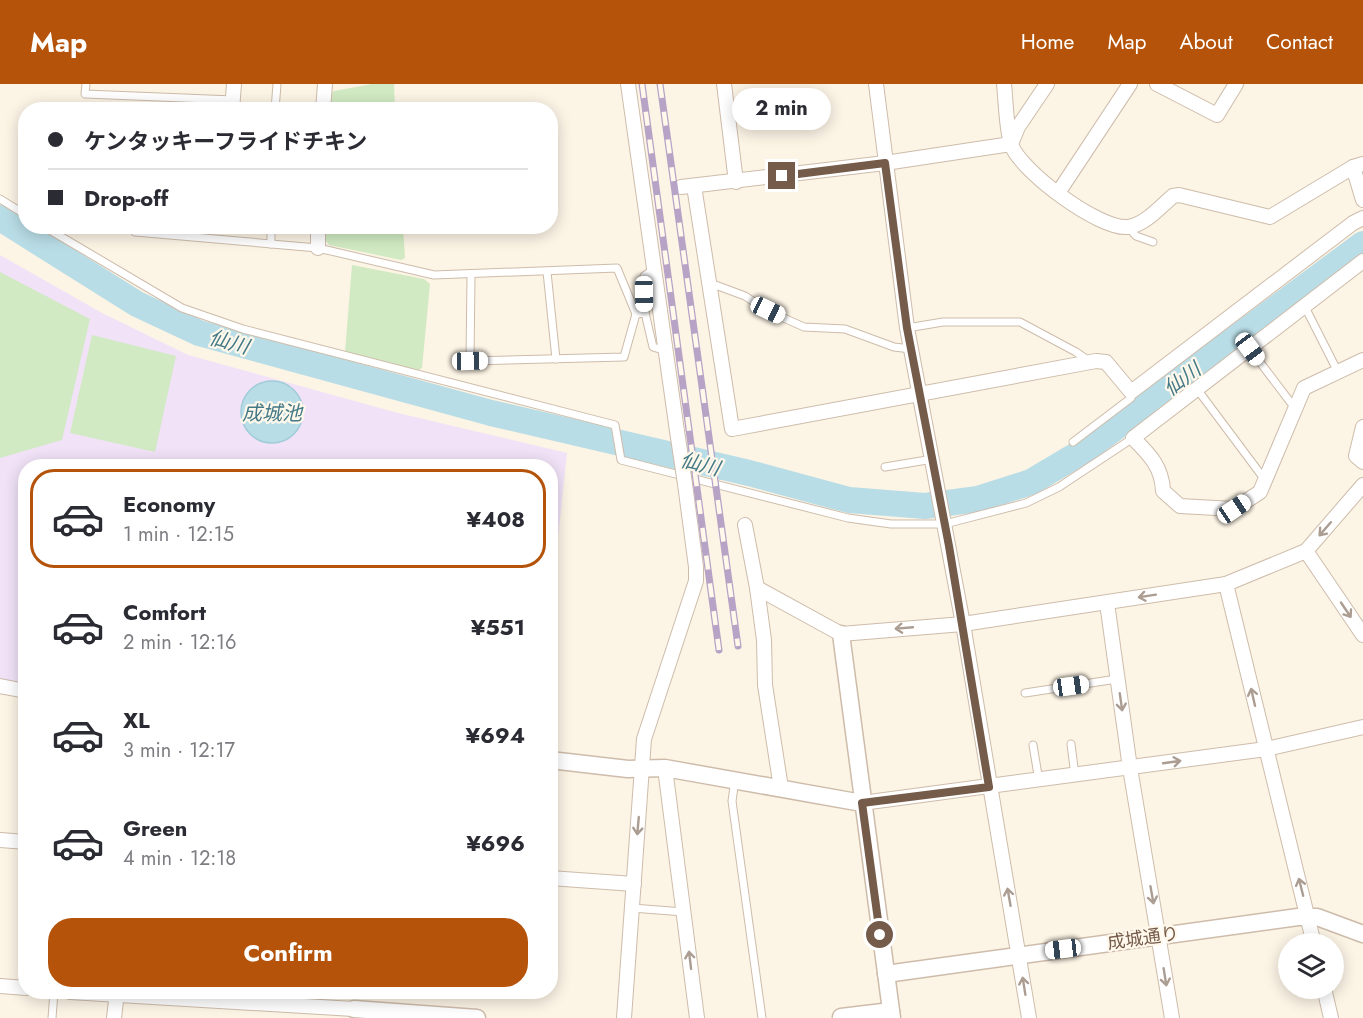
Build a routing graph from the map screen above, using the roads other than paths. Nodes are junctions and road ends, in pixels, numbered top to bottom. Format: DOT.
graph roads {
  1 [pos="86,84"];
  2 [pos="234,84"];
  3 [pos="277,84"];
  4 [pos="325,84"];
  5 [pos="628,84"];
  6 [pos="724,84"];
  7 [pos="876,84"];
  8 [pos="1004,84"];
  9 [pos="1047,84"];
  10 [pos="1130,84"];
  11 [pos="1157,84"];
  12 [pos="1236,84"];
  13 [pos="192,102"];
  14 [pos="232,102"];
  15 [pos="276,102"];
  16 [pos="324,102"];
  17 [pos="1011,144"];
  18 [pos="885,163"];
  19 [pos="1358,165"];
  20 [pos="736,182"];
  21 [pos="1058,194"];
  22 [pos="0,199"];
  23 [pos="1363,200"];
  24 [pos="18,210"];
  25 [pos="1363,218"];
  26 [pos="1128,227"];
  27 [pos="56,234"];
  28 [pos="158,234"];
  29 [pos="271,234"];
  30 [pos="318,234"];
  31 [pos="1153,242"];
  32 [pos="271,244"];
  33 [pos="318,248"];
  34 [pos="1363,261"];
  35 [pos="654,269"];
  36 [pos="547,272"];
  37 [pos="471,276"];
  38 [pos="710,283"];
  39 [pos="1305,307"];
  40 [pos="645,312"];
  41 [pos="636,314"];
  42 [pos="907,328"];
  43 [pos="911,349"];
  44 [pos="1250,349"];
  45 [pos="666,351"];
  46 [pos="556,359"];
  47 [pos="1363,360"];
  48 [pos="1090,362"];
  49 [pos="1338,372"];
  50 [pos="1197,389"];
  51 [pos="1131,392"];
  52 [pos="920,394"];
  53 [pos="1294,407"];
  54 [pos="1363,428"];
  55 [pos="1133,438"];
  56 [pos="1073,442"];
  57 [pos="933,459"];
  58 [pos="1363,462"];
  59 [pos="885,467"];
  60 [pos="1265,480"];
  61 [pos="1363,485"];
  62 [pos="944,520"];
  63 [pos="745,525"];
  64 [pos="1306,551"];
  65 [pos="1226,584"];
  66 [pos="757,588"];
  67 [pos="1107,603"];
  68 [pos="963,624"];
  69 [pos="841,634"];
  70 [pos="1363,635"];
  71 [pos="1117,679"];
  72 [pos="0,686"];
  73 [pos="18,689"];
  74 [pos="1025,693"];
  75 [pos="1363,727"];
  76 [pos="1071,744"];
  77 [pos="1033,745"];
  78 [pos="1266,749"];
  79 [pos="558,761"];
  80 [pos="644,767"];
  81 [pos="665,768"];
  82 [pos="1130,768"];
  83 [pos="1075,776"];
  84 [pos="735,780"];
  85 [pos="1039,781"];
  86 [pos="989,787"];
  87 [pos="781,788"];
  88 [pos="862,803"];
  89 [pos="0,840"];
  90 [pos="18,841"];
  91 [pos="558,879"];
  92 [pos="633,884"];
  93 [pos="632,908"];
  94 [pos="684,912"];
  95 [pos="1308,916"];
  96 [pos="1312,933"];
  97 [pos="1363,934"];
  98 [pos="1159,936"];
  99 [pos="1019,955"];
  100 [pos="886,974"];
  101 [pos="0,986"];
  102 [pos="18,987"];
  103 [pos="53,999"];
  104 [pos="116,999"];
  105 [pos="188,999"];
  106 [pos="1327,999"];
  107 [pos="353,1013"];
  108 [pos="891,1014"];
  109 [pos="841,1017"];
  110 [pos="52,1018"];
  111 [pos="114,1018"];
  112 [pos="477,1018"];
  113 [pos="624,1018"];
  114 [pos="697,1018"];
  115 [pos="762,1018"];
  116 [pos="1029,1018"];
  117 [pos="1172,1018"];
  118 [pos="1331,1018"];
  1 -- 13 [label="lane"];
  2 -- 14 [label="street"];
  3 -- 15 [label="lane"];
  4 -- 16 [label="street"];
  5 -- 35 [label="street"];
  6 -- 20 [label="street"];
  7 -- 18 [label="street"];
  8 -- 17 [label="street"];
  9 -- 17 [label="street"];
  10 -- 21 [label="street"];
  11 -- 12 [label="street"];
  17 -- 18 [label="street"];
  17 -- 21 [label="street"];
  18 -- 20 [label="street"];
  18 -- 42 [label="street"];
  19 -- 23 [label="street"];
  19 -- 26 [label="street"];
  20 -- 38 [label="street"];
  21 -- 26 [label="street"];
  22 -- 24 [label="lane"];
  25 -- 51 [label="street"];
  26 -- 31 [label="lane"];
  27 -- 62 [label="lane"];
  28 -- 32 [label="lane"];
  29 -- 32 [label="lane"];
  30 -- 33 [label="street"];
  32 -- 33 [label="lane"];
  33 -- 37 [label="lane"];
  34 -- 39 [label="street"];
  35 -- 40 [label="lane"];
  35 -- 45 [label="street"];
  36 -- 37 [label="lane"];
  36 -- 41 [label="lane"];
  36 -- 46 [label="lane"];
  37 -- 46 [label="lane"];
  38 -- 43 [label="lane"];
  38 -- 52 [label="street"];
  39 -- 44 [label="street"];
  39 -- 49 [label="lane"];
  40 -- 41 [label="lane"];
  40 -- 45 [label="lane"];
  41 -- 46 [label="lane"];
  42 -- 43 [label="street"];
  42 -- 48 [label="lane"];
  43 -- 52 [label="street"];
  44 -- 50 [label="street"];
  44 -- 53 [label="lane"];
  45 -- 80 [label="street, bridge"];
  47 -- 49 [label="street"];
  48 -- 51 [label="street"];
  48 -- 52 [label="street"];
  49 -- 53 [label="street"];
  50 -- 55 [label="street"];
  50 -- 60 [label="lane"];
  51 -- 56 [label="lane"];
  52 -- 57 [label="street"];
  53 -- 60 [label="street"];
  54 -- 58 [label="street"];
  55 -- 60 [label="street"];
  55 -- 62 [label="lane"];
  57 -- 59 [label="lane"];
  57 -- 62 [label="street"];
  61 -- 64 [label="street, one-way"];
  62 -- 68 [label="street"];
  63 -- 66 [label="street"];
  64 -- 65 [label="street"];
  64 -- 70 [label="street, one-way"];
  65 -- 67 [label="street, one-way"];
  78 -- 65 [label="street, one-way"];
  66 -- 69 [label="street"];
  66 -- 87 [label="street"];
  67 -- 68 [label="street"];
  67 -- 71 [label="street"];
  68 -- 69 [label="street, one-way"];
  68 -- 86 [label="street"];
  69 -- 88 [label="street"];
  71 -- 74 [label="lane"];
  71 -- 82 [label="street, one-way"];
  72 -- 73 [label="street"];
  75 -- 78 [label="street"];
  76 -- 83 [label="lane"];
  77 -- 85 [label="lane"];
  82 -- 78 [label="street, one-way"];
  95 -- 78 [label="street, one-way"];
  79 -- 80 [label="street"];
  80 -- 81 [label="street"];
  80 -- 92 [label="street, one-way"];
  81 -- 84 [label="street"];
  81 -- 94 [label="street"];
  82 -- 83 [label="street"];
  82 -- 98 [label="street, one-way"];
  83 -- 85 [label="street"];
  84 -- 87 [label="street"];
  84 -- 115 [label="lane"];
  85 -- 86 [label="street"];
  86 -- 88 [label="street"];
  99 -- 86 [label="street, one-way"];
  87 -- 88 [label="street"];
  88 -- 100 [label="street"];
  89 -- 90 [label="street"];
  91 -- 92 [label="street"];
  92 -- 93 [label="street"];
  93 -- 94 [label="lane"];
  93 -- 113 [label="street"];
  114 -- 94 [label="street, one-way"];
  95 -- 96 [label="street"];
  95 -- 97 [label="street, 成城通り"];
  95 -- 98 [label="street, 成城通り"];
  98 -- 99 [label="street, 成城通り"];
  98 -- 117 [label="street, one-way"];
  99 -- 100 [label="street, 成城通り"];
  116 -- 99 [label="street, one-way"];
  100 -- 108 [label="street"];
  101 -- 102 [label="street"];
  103 -- 110 [label="lane"];
  104 -- 111 [label="street"];
  105 -- 107 [label="street"];
  106 -- 118 [label="street"];
  107 -- 112 [label="street"];
  108 -- 109 [label="street"];
}
